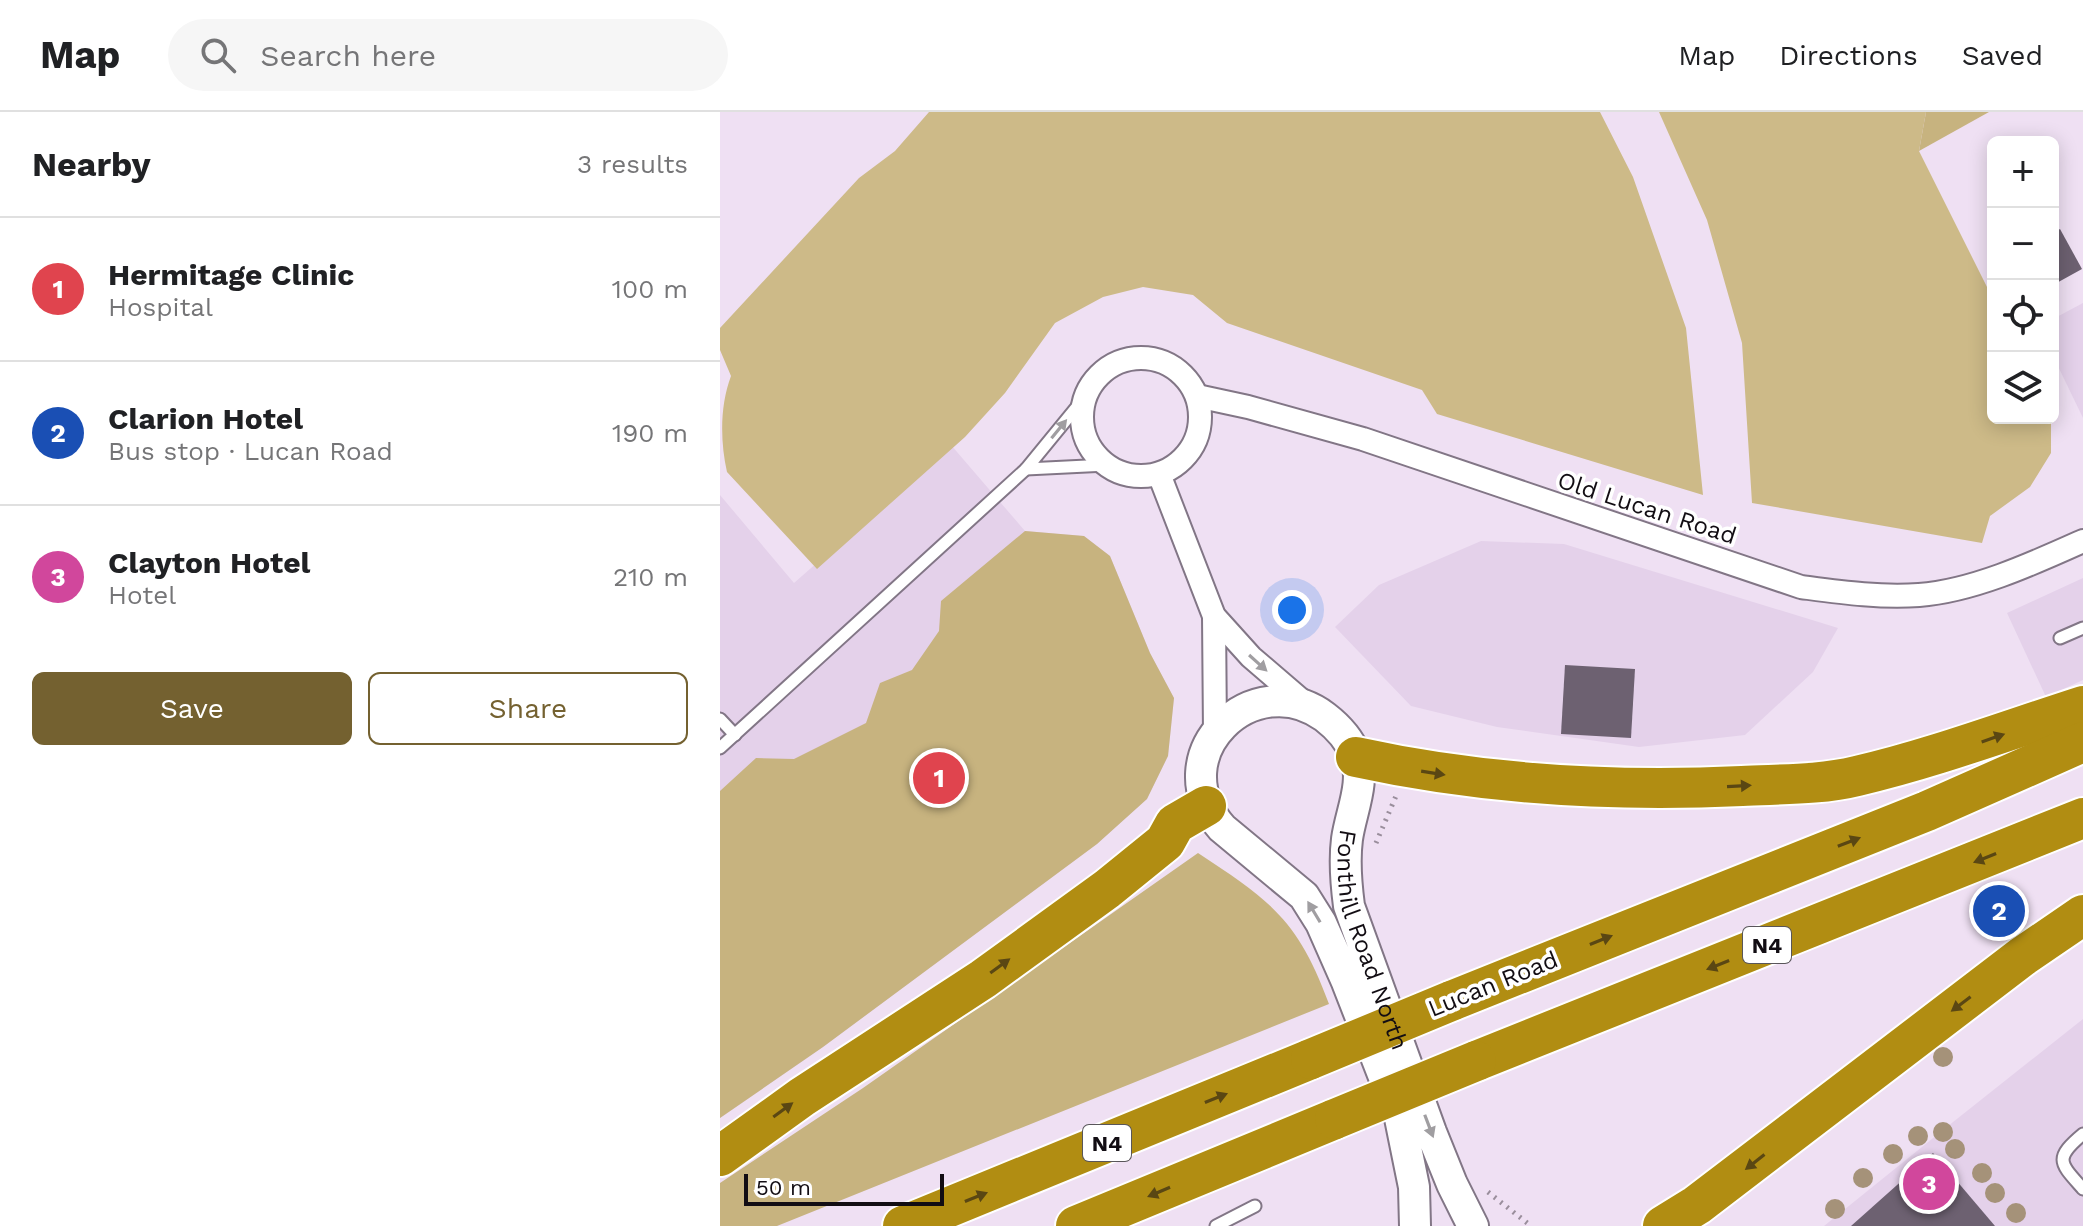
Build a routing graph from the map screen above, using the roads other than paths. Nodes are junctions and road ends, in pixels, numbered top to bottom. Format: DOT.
graph roads {
  1 [pos="1197,396"];
  2 [pos="1085,397"];
  3 [pos="1107,465"];
  4 [pos="1026,469"];
  5 [pos="1159,474"];
  6 [pos="2083,541"];
  7 [pos="1214,616"];
  8 [pos="2083,628"];
  9 [pos="2060,638"];
  10 [pos="1307,705"];
  11 [pos="2083,706"];
  12 [pos="720,719"];
  13 [pos="1215,734"];
  14 [pos="735,735"];
  15 [pos="2083,742"];
  16 [pos="720,748"];
  17 [pos="1356,757"];
  18 [pos="1206,806"];
  19 [pos="2083,818"];
  20 [pos="2083,915"];
  21 [pos="2083,1134"];
  22 [pos="720,1156"];
  23 [pos="2083,1189"];
  24 [pos="1255,1206"];
  25 [pos="1687,1216"];
  26 [pos="903,1226"];
  27 [pos="1076,1226"];
  28 [pos="1216,1226"];
  29 [pos="1415,1226"];
  30 [pos="1473,1226"];
  31 [pos="1663,1226"];
  1 -- 2 [label="street"];
  1 -- 5 [label="street"];
  1 -- 6 [label="street, Old Lucan Road"];
  2 -- 3 [label="street"];
  4 -- 2 [label="lane, one-way"];
  3 -- 4 [label="lane"];
  3 -- 5 [label="street"];
  4 -- 14 [label="lane"];
  5 -- 7 [label="street"];
  7 -- 10 [label="street, one-way"];
  7 -- 13 [label="street"];
  8 -- 9 [label="lane"];
  10 -- 13 [label="main road"];
  10 -- 17 [label="main road"];
  17 -- 11 [label="highway, one-way"];
  12 -- 14 [label="lane"];
  13 -- 18 [label="main road"];
  14 -- 16 [label="lane"];
  26 -- 15 [label="highway, Lucan Road / N4, one-way, bridge"];
  17 -- 30 [label="main road, Fonthill Road North, one-way"];
  22 -- 18 [label="highway, one-way"];
  29 -- 18 [label="main road, Fonthill Road North, one-way"];
  19 -- 27 [label="highway, N4, one-way, bridge"];
  20 -- 25 [label="highway, one-way"];
  21 -- 23 [label="lane"];
  24 -- 28 [label="lane"];
  25 -- 31 [label="highway"];
}
